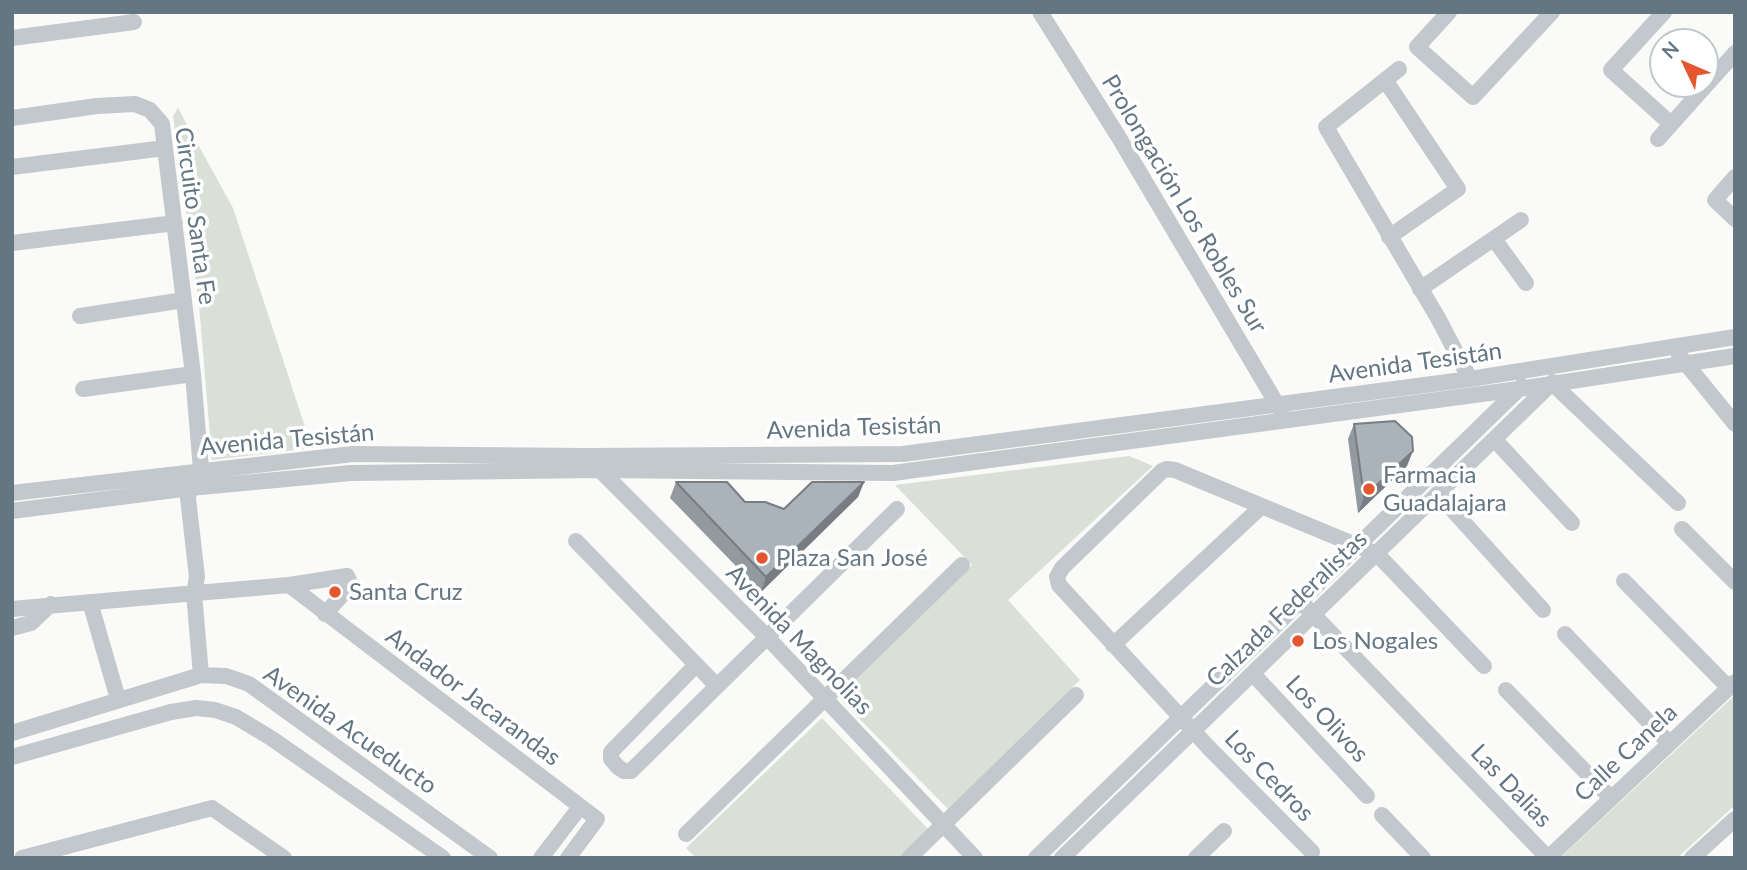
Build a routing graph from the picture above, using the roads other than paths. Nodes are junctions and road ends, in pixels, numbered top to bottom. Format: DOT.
graph roads {
  1 [pos="1041,12"];
  2 [pos="1449,12"];
  3 [pos="1552,12"];
  4 [pos="1664,12"];
  5 [pos="134,22"];
  6 [pos="12,37"];
  7 [pos="1735,53"];
  8 [pos="1399,69"];
  9 [pos="1385,80"];
  10 [pos="12,118"];
  11 [pos="1671,124"];
  12 [pos="1658,139"];
  13 [pos="165,148"];
  14 [pos="12,167"];
  15 [pos="1735,177"];
  16 [pos="1735,219"];
  17 [pos="1521,220"];
  18 [pos="175,223"];
  19 [pos="1389,237"];
  20 [pos="1494,239"];
  21 [pos="12,243"];
  22 [pos="1526,283"];
  23 [pos="1420,289"];
  24 [pos="184,300"];
  25 [pos="80,316"];
  26 [pos="1735,337"];
  27 [pos="1672,346"];
  28 [pos="1735,356"];
  29 [pos="1574,362"];
  30 [pos="1685,362"];
  31 [pos="1541,368"];
  32 [pos="193,374"];
  33 [pos="1470,379"];
  34 [pos="1552,383"];
  35 [pos="83,389"];
  36 [pos="1519,389"];
  37 [pos="1277,404"];
  38 [pos="1285,420"];
  39 [pos="1735,424"];
  40 [pos="1043,435"];
  41 [pos="1494,439"];
  42 [pos="1046,453"];
  43 [pos="587,456"];
  44 [pos="201,470"];
  45 [pos="599,470"];
  46 [pos="190,488"];
  47 [pos="12,493"];
  48 [pos="1438,494"];
  49 [pos="1678,503"];
  50 [pos="1262,506"];
  51 [pos="897,509"];
  52 [pos="12,511"];
  53 [pos="1572,523"];
  54 [pos="1682,529"];
  55 [pos="576,541"];
  56 [pos="1357,546"];
  57 [pos="1377,554"];
  58 [pos="962,565"];
  59 [pos="1624,581"];
  60 [pos="1735,582"];
  61 [pos="289,584"];
  62 [pos="194,593"];
  63 [pos="1301,601"];
  64 [pos="90,602"];
  65 [pos="51,604"];
  66 [pos="12,609"];
  67 [pos="1543,610"];
  68 [pos="325,614"];
  69 [pos="1314,615"];
  70 [pos="12,628"];
  71 [pos="1565,634"];
  72 [pos="767,637"];
  73 [pos="1113,645"];
  74 [pos="696,665"];
  75 [pos="1483,666"];
  76 [pos="1253,674"];
  77 [pos="201,675"];
  78 [pos="1732,685"];
  79 [pos="717,686"];
  80 [pos="1506,690"];
  81 [pos="1076,695"];
  82 [pos="118,699"];
  83 [pos="825,699"];
  84 [pos="1180,717"];
  85 [pos="1194,731"];
  86 [pos="12,733"];
  87 [pos="1669,743"];
  88 [pos="12,757"];
  89 [pos="1367,796"];
  90 [pos="1611,798"];
  91 [pos="580,807"];
  92 [pos="1382,815"];
  93 [pos="944,825"];
  94 [pos="1732,828"];
  95 [pos="1224,831"];
  96 [pos="686,834"];
  97 [pos="1312,852"];
  98 [pos="22,858"];
  99 [pos="284,858"];
  100 [pos="443,858"];
  101 [pos="490,858"];
  102 [pos="541,858"];
  103 [pos="568,858"];
  104 [pos="909,858"];
  105 [pos="975,858"];
  106 [pos="1036,858"];
  107 [pos="1062,858"];
  108 [pos="1196,858"];
  109 [pos="1423,858"];
  110 [pos="1548,858"];
  111 [pos="1692,858"];
  1 -- 37 [label="street, Prolongación Los Robles Sur"];
  2 -- 3 [label="street"];
  4 -- 11 [label="street"];
  5 -- 6 [label="street"];
  7 -- 11 [label="street"];
  8 -- 9 [label="street"];
  9 -- 19 [label="street"];
  9 -- 19 [label="street"];
  10 -- 13 [label="street, Circuito Santa Fe"];
  11 -- 12 [label="street"];
  13 -- 14 [label="street"];
  13 -- 18 [label="street, Circuito Santa Fe"];
  15 -- 16 [label="street"];
  17 -- 20 [label="street"];
  18 -- 21 [label="street"];
  18 -- 24 [label="street, Circuito Santa Fe"];
  19 -- 23 [label="street"];
  20 -- 22 [label="street"];
  20 -- 23 [label="street"];
  23 -- 33 [label="street"];
  24 -- 25 [label="street"];
  24 -- 32 [label="street, Circuito Santa Fe"];
  26 -- 27 [label="street, Avenida Tesistán"];
  27 -- 29 [label="street, Avenida Tesistán"];
  27 -- 30 [label="street"];
  28 -- 30 [label="street, Avenida Tesistán"];
  29 -- 31 [label="street, Avenida Tesistán"];
  29 -- 34 [label="street, Calzada Federalistas"];
  30 -- 34 [label="street, Avenida Tesistán"];
  30 -- 39 [label="street"];
  31 -- 33 [label="street, Avenida Tesistán"];
  31 -- 36 [label="street, Calzada Federalistas"];
  32 -- 35 [label="street"];
  32 -- 44 [label="street, Circuito Santa Fe"];
  33 -- 37 [label="street, Avenida Tesistán"];
  34 -- 36 [label="street, Avenida Tesistán"];
  34 -- 41 [label="street, Calzada Federalistas"];
  34 -- 49 [label="street"];
  36 -- 38 [label="street, Avenida Tesistán"];
  36 -- 56 [label="street, Calzada Federalistas"];
  37 -- 38 [label="street, Prolongación Los Robles Sur"];
  37 -- 40 [label="street, Avenida Tesistán"];
  38 -- 42 [label="street, Avenida Tesistán"];
  40 -- 42 [label="street"];
  40 -- 43 [label="street, Avenida Tesistán"];
  41 -- 48 [label="street, Calzada Federalistas"];
  41 -- 53 [label="street"];
  42 -- 45 [label="street, Avenida Tesistán"];
  43 -- 44 [label="street, Avenida Tesistán"];
  43 -- 45 [label="street, Avenida Magnolias"];
  44 -- 46 [label="street"];
  44 -- 47 [label="street, Avenida Tesistán"];
  45 -- 46 [label="street, Avenida Tesistán"];
  45 -- 72 [label="street, Avenida Magnolias"];
  46 -- 52 [label="street, Avenida Tesistán"];
  46 -- 62 [label="street"];
  48 -- 57 [label="street, Calzada Federalistas"];
  48 -- 67 [label="street"];
  50 -- 56 [label="street"];
  50 -- 73 [label="street"];
  50 -- 73 [label="street, Los Cedros"];
  51 -- 72 [label="street"];
  54 -- 60 [label="street"];
  55 -- 74 [label="street"];
  56 -- 57 [label="street"];
  56 -- 63 [label="street, Calzada Federalistas"];
  57 -- 69 [label="street, Calzada Federalistas"];
  57 -- 75 [label="street"];
  58 -- 83 [label="street"];
  59 -- 78 [label="street"];
  61 -- 62 [label="street"];
  61 -- 68 [label="street, Andador Jacarandas"];
  61 -- 68 [label="street"];
  62 -- 64 [label="street"];
  62 -- 77 [label="street"];
  63 -- 69 [label="street, Las Dalias"];
  63 -- 84 [label="street, Calzada Federalistas"];
  64 -- 65 [label="street"];
  64 -- 82 [label="street"];
  65 -- 66 [label="street"];
  65 -- 70 [label="street"];
  68 -- 91 [label="street, Andador Jacarandas"];
  69 -- 76 [label="street, Calzada Federalistas"];
  69 -- 110 [label="street, Las Dalias"];
  71 -- 87 [label="street"];
  72 -- 79 [label="street"];
  72 -- 83 [label="street, Avenida Magnolias"];
  73 -- 84 [label="street, Los Cedros"];
  74 -- 79 [label="street"];
  74 -- 79 [label="street"];
  76 -- 85 [label="street, Calzada Federalistas"];
  76 -- 89 [label="street, Los Olivos"];
  77 -- 82 [label="street, Avenida Acueducto"];
  77 -- 101 [label="street, Avenida Acueducto"];
  78 -- 87 [label="street, Calle Canela"];
  80 -- 90 [label="street"];
  81 -- 93 [label="street"];
  82 -- 86 [label="street, Avenida Acueducto"];
  83 -- 93 [label="street, Avenida Magnolias"];
  83 -- 96 [label="street"];
  84 -- 85 [label="street, Los Cedros"];
  84 -- 106 [label="street, Calzada Federalistas"];
  85 -- 97 [label="street, Los Cedros"];
  85 -- 107 [label="street, Calzada Federalistas"];
  87 -- 90 [label="street, Calle Canela"];
  88 -- 100 [label="street"];
  90 -- 110 [label="street, Calle Canela"];
  91 -- 102 [label="street"];
  91 -- 103 [label="street, Andador Jacarandas"];
  92 -- 109 [label="street"];
  93 -- 104 [label="street"];
  93 -- 105 [label="street, Avenida Magnolias"];
  94 -- 111 [label="street"];
  95 -- 108 [label="street"];
  98 -- 99 [label="street"];
}
